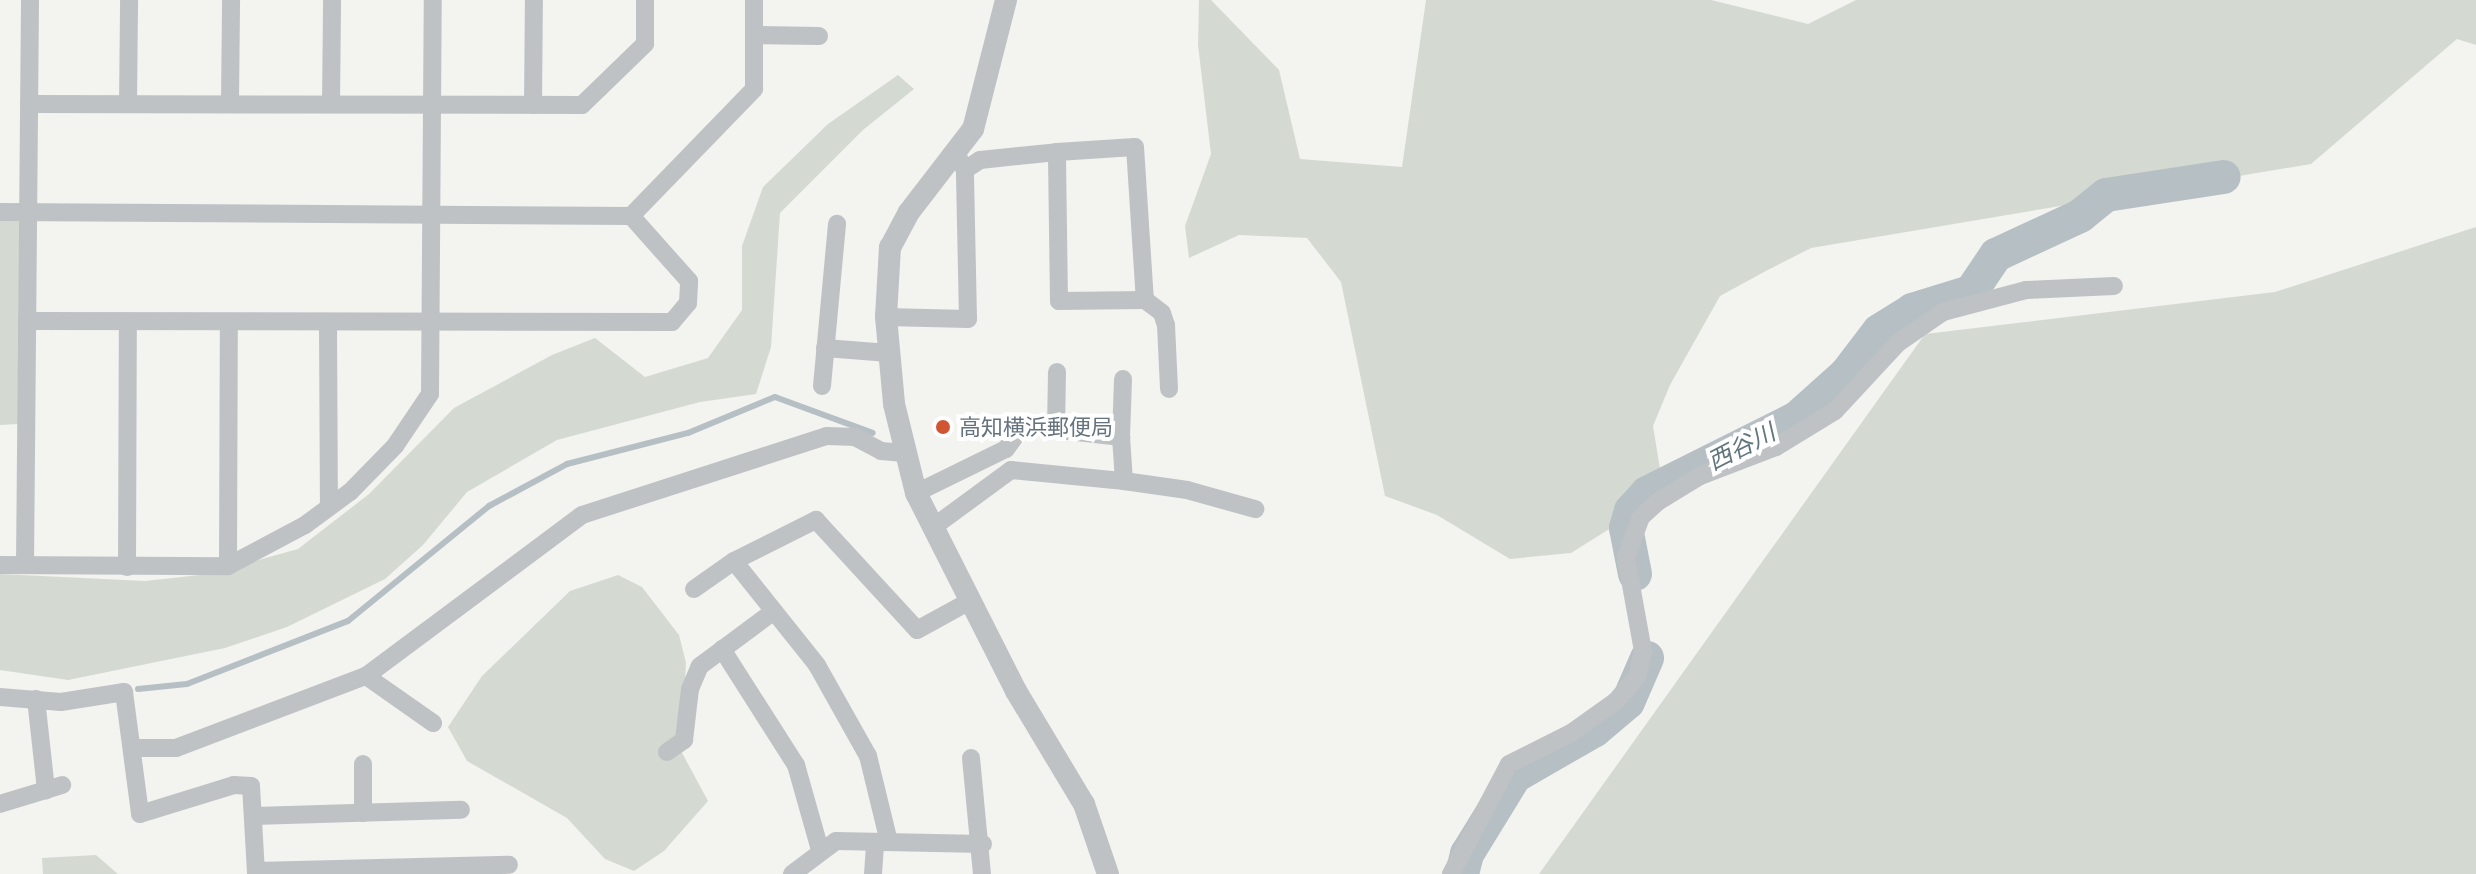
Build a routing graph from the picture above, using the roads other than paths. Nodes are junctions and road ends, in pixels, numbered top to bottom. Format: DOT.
graph roads {
  1 [pos="30,0"];
  2 [pos="129,0"];
  3 [pos="231,0"];
  4 [pos="332,0"];
  5 [pos="433,0"];
  6 [pos="534,0"];
  7 [pos="645,0"];
  8 [pos="754,0"];
  9 [pos="1006,0"];
  10 [pos="754,35"];
  11 [pos="819,36"];
  12 [pos="230,102"];
  13 [pos="128,103"];
  14 [pos="331,103"];
  15 [pos="29,104"];
  16 [pos="432,105"];
  17 [pos="533,105"];
  18 [pos="1057,152"];
  19 [pos="961,162"];
  20 [pos="0,212"];
  21 [pos="28,212"];
  22 [pos="432,214"];
  23 [pos="631,216"];
  24 [pos="837,224"];
  25 [pos="2114,286"];
  26 [pos="1145,300"];
  27 [pos="886,317"];
  28 [pos="27,321"];
  29 [pos="128,323"];
  30 [pos="229,324"];
  31 [pos="328,324"];
  32 [pos="431,325"];
  33 [pos="825,348"];
  34 [pos="889,353"];
  35 [pos="1057,372"];
  36 [pos="1123,379"];
  37 [pos="822,386"];
  38 [pos="1169,389"];
  39 [pos="1056,429"];
  40 [pos="1121,437"];
  41 [pos="904,453"];
  42 [pos="1124,481"];
  43 [pos="916,493"];
  44 [pos="329,507"];
  45 [pos="1255,509"];
  46 [pos="932,528"];
  47 [pos="734,561"];
  48 [pos="0,565"];
  49 [pos="25,565"];
  50 [pos="228,566"];
  51 [pos="127,567"];
  52 [pos="694,589"];
  53 [pos="968,602"];
  54 [pos="774,611"];
  55 [pos="722,649"];
  56 [pos="366,676"];
  57 [pos="0,697"];
  58 [pos="36,699"];
  59 [pos="433,723"];
  60 [pos="133,748"];
  61 [pos="667,752"];
  62 [pos="971,758"];
  63 [pos="363,764"];
  64 [pos="0,804"];
  65 [pos="461,810"];
  66 [pos="363,813"];
  67 [pos="253,816"];
  68 [pos="882,842"];
  69 [pos="983,844"];
  70 [pos="820,850"];
  71 [pos="509,865"];
  72 [pos="256,873"];
  73 [pos="792,874"];
  74 [pos="873,874"];
  75 [pos="982,874"];
  76 [pos="1108,874"];
  77 [pos="1451,874"];
  1 -- 15 [label="street"];
  2 -- 13 [label="street"];
  3 -- 12 [label="street"];
  4 -- 14 [label="street"];
  5 -- 16 [label="street"];
  6 -- 17 [label="street"];
  7 -- 17 [label="street"];
  8 -- 10 [label="street"];
  9 -- 19 [label="street"];
  10 -- 11 [label="street"];
  10 -- 23 [label="street"];
  12 -- 13 [label="street"];
  12 -- 14 [label="street"];
  13 -- 15 [label="street"];
  14 -- 16 [label="street"];
  15 -- 21 [label="street"];
  16 -- 17 [label="street"];
  16 -- 22 [label="street"];
  18 -- 19 [label="street"];
  18 -- 26 [label="street"];
  18 -- 26 [label="street"];
  19 -- 27 [label="street"];
  19 -- 27 [label="street"];
  20 -- 21 [label="street"];
  21 -- 22 [label="street"];
  21 -- 28 [label="street"];
  22 -- 23 [label="street"];
  22 -- 32 [label="street"];
  23 -- 32 [label="street"];
  24 -- 33 [label="street"];
  25 -- 77 [label="street"];
  26 -- 38 [label="street"];
  27 -- 34 [label="street"];
  28 -- 29 [label="street"];
  28 -- 49 [label="street"];
  29 -- 30 [label="street"];
  29 -- 51 [label="street"];
  30 -- 31 [label="street"];
  30 -- 50 [label="street"];
  31 -- 32 [label="street"];
  31 -- 44 [label="street"];
  32 -- 44 [label="street"];
  33 -- 34 [label="street"];
  33 -- 37 [label="street"];
  34 -- 41 [label="street"];
  35 -- 39 [label="street"];
  36 -- 40 [label="street"];
  39 -- 40 [label="street"];
  39 -- 43 [label="street"];
  40 -- 42 [label="street"];
  41 -- 43 [label="street"];
  41 -- 56 [label="street"];
  42 -- 45 [label="street"];
  42 -- 46 [label="street"];
  43 -- 46 [label="street"];
  44 -- 50 [label="street"];
  46 -- 53 [label="street"];
  47 -- 52 [label="street"];
  47 -- 53 [label="street"];
  47 -- 54 [label="street"];
  48 -- 49 [label="street"];
  49 -- 51 [label="street"];
  50 -- 51 [label="street"];
  53 -- 76 [label="street"];
  54 -- 55 [label="street"];
  54 -- 68 [label="street"];
  55 -- 61 [label="street"];
  55 -- 70 [label="street"];
  56 -- 59 [label="street"];
  56 -- 60 [label="street"];
  57 -- 58 [label="street"];
  58 -- 60 [label="street"];
  58 -- 64 [label="street"];
  60 -- 67 [label="street"];
  62 -- 69 [label="street"];
  63 -- 66 [label="street"];
  65 -- 66 [label="street"];
  66 -- 67 [label="street"];
  67 -- 72 [label="street"];
  68 -- 69 [label="street"];
  68 -- 70 [label="street"];
  68 -- 74 [label="street"];
  69 -- 75 [label="street"];
  70 -- 73 [label="street"];
  71 -- 72 [label="street"];
}
